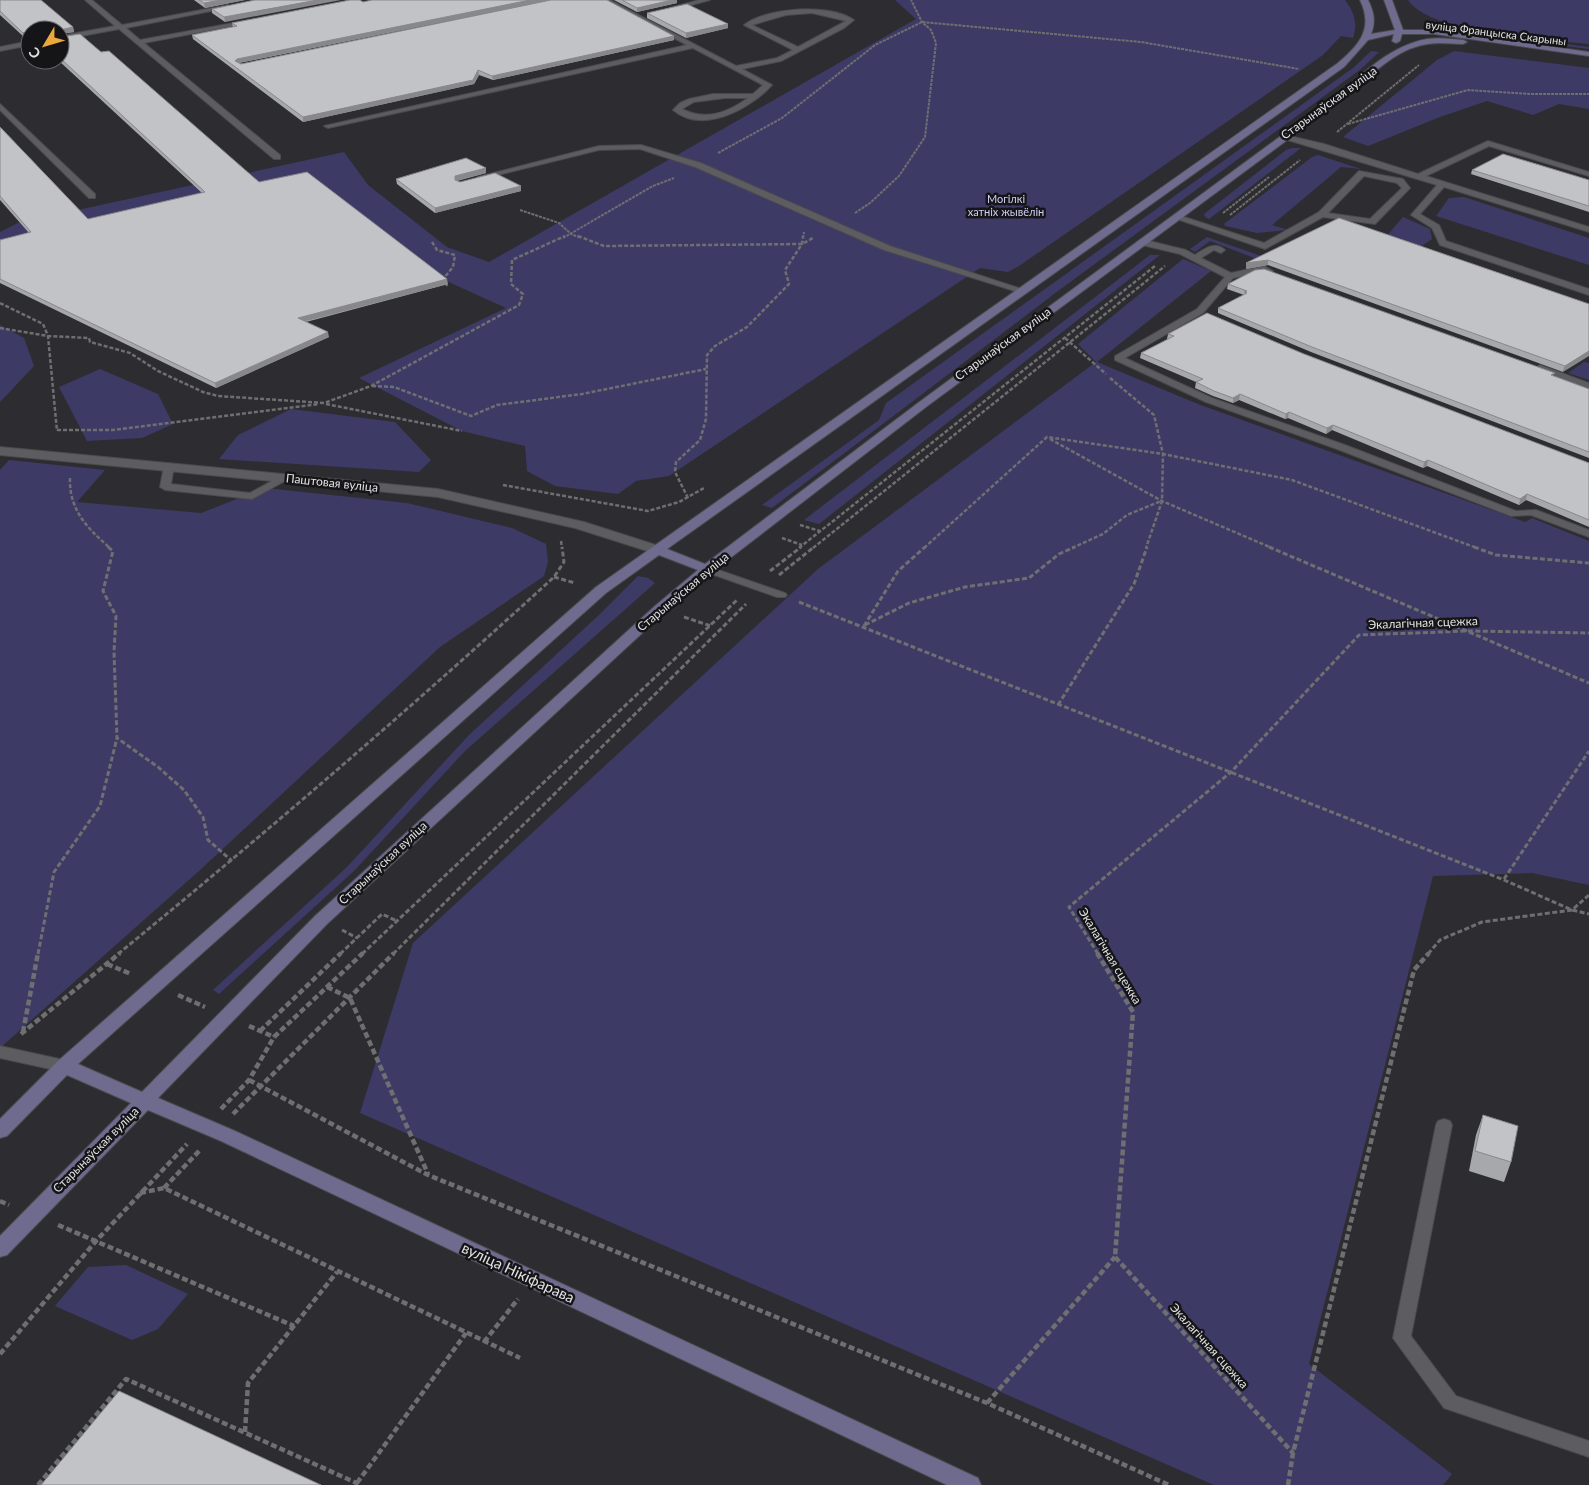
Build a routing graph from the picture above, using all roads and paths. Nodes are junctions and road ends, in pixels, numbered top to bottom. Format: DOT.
graph roads {
  1 [pos="88,0"];
  2 [pos="605,0"];
  3 [pos="707,0"];
  4 [pos="911,0"];
  5 [pos="1364,0"];
  6 [pos="1388,0"];
  7 [pos="236,5"];
  8 [pos="663,10"];
  9 [pos="646,14"];
  10 [pos="637,16"];
  11 [pos="1395,16"];
  12 [pos="1370,17"];
  13 [pos="254,20"];
  14 [pos="922,22"];
  15 [pos="122,26"];
  16 [pos="1400,32"];
  17 [pos="1434,32"];
  18 [pos="70,36"];
  19 [pos="1366,38"];
  20 [pos="140,42"];
  21 [pos="1463,42"];
  22 [pos="20,45"];
  23 [pos="694,46"];
  24 [pos="0,49"];
  25 [pos="799,50"];
  26 [pos="1589,55"];
  27 [pos="1391,56"];
  28 [pos="736,68"];
  29 [pos="1307,71"];
  30 [pos="1400,74"];
  31 [pos="1386,86"];
  32 [pos="1589,94"];
  33 [pos="756,96"];
  34 [pos="0,106"];
  35 [pos="1345,125"];
  36 [pos="328,126"];
  37 [pos="1284,136"];
  38 [pos="277,157"];
  39 [pos="698,165"];
  40 [pos="1276,172"];
  41 [pos="1589,174"];
  42 [pos="1418,177"];
  43 [pos="469,181"];
  44 [pos="1442,184"];
  45 [pos="92,196"];
  46 [pos="797,208"];
  47 [pos="520,210"];
  48 [pos="1322,214"];
  49 [pos="1176,217"];
  50 [pos="836,225"];
  51 [pos="1206,226"];
  52 [pos="1589,230"];
  53 [pos="571,234"];
  54 [pos="432,242"];
  55 [pos="1141,242"];
  56 [pos="802,244"];
  57 [pos="1174,250"];
  58 [pos="1222,250"];
  59 [pos="1196,258"];
  60 [pos="1230,276"];
  61 [pos="1283,276"];
  62 [pos="448,287"];
  63 [pos="1021,290"];
  64 [pos="1589,292"];
  65 [pos="0,303"];
  66 [pos="0,328"];
  67 [pos="48,336"];
  68 [pos="1065,338"];
  69 [pos="1533,366"];
  70 [pos="706,369"];
  71 [pos="371,386"];
  72 [pos="1589,386"];
  73 [pos="324,403"];
  74 [pos="57,430"];
  75 [pos="462,432"];
  76 [pos="1047,437"];
  77 [pos="58,438"];
  78 [pos="0,451"];
  79 [pos="1163,454"];
  80 [pos="169,466"];
  81 [pos="75,472"];
  82 [pos="285,478"];
  83 [pos="498,484"];
  84 [pos="704,488"];
  85 [pos="688,498"];
  86 [pos="1162,501"];
  87 [pos="579,525"];
  88 [pos="1589,534"];
  89 [pos="657,550"];
  90 [pos="1589,563"];
  91 [pos="707,569"];
  92 [pos="554,577"];
  93 [pos="752,586"];
  94 [pos="601,590"];
  95 [pos="780,596"];
  96 [pos="660,609"];
  97 [pos="711,626"];
  98 [pos="864,626"];
  99 [pos="1468,631"];
  100 [pos="1589,633"];
  101 [pos="1589,683"];
  102 [pos="1058,705"];
  103 [pos="117,738"];
  104 [pos="1589,751"];
  105 [pos="1231,772"];
  106 [pos="232,861"];
  107 [pos="1504,880"];
  108 [pos="1589,895"];
  109 [pos="1572,910"];
  110 [pos="1589,914"];
  111 [pos="397,920"];
  112 [pos="107,964"];
  113 [pos="154,984"];
  114 [pos="327,987"];
  115 [pos="228,1016"];
  116 [pos="260,1031"];
  117 [pos="23,1033"];
  118 [pos="274,1037"];
  119 [pos="0,1053"];
  120 [pos="64,1066"];
  121 [pos="145,1101"];
  122 [pos="1444,1126"];
  123 [pos="0,1132"];
  124 [pos="428,1175"];
  125 [pos="96,1241"];
  126 [pos="0,1248"];
  127 [pos="1115,1257"];
  128 [pos="337,1272"];
  129 [pos="533,1280"];
  130 [pos="294,1326"];
  131 [pos="466,1333"];
  132 [pos="484,1342"];
  133 [pos="0,1354"];
  134 [pos="520,1358"];
  135 [pos="987,1403"];
  136 [pos="245,1432"];
  137 [pos="1589,1449"];
  138 [pos="1293,1453"];
  139 [pos="359,1484"];
  140 [pos="38,1485"];
  141 [pos="970,1485"];
  142 [pos="1169,1485"];
  143 [pos="1288,1485"];
  1 -- 15 [label="lane"];
  2 -- 10 [label="lane"];
  3 -- 8 [label="lane"];
  4 -- 14 [label="path"];
  5 -- 12 [label="main road"];
  6 -- 11 [label="main road"];
  7 -- 15 [label="lane"];
  9 -- 10 [label="lane"];
  10 -- 23 [label="lane"];
  11 -- 16 [label="main road"];
  11 -- 17 [label="main road, вуліца Францыска Скарыны"];
  12 -- 16 [label="main road"];
  12 -- 19 [label="main road"];
  13 -- 20 [label="lane"];
  14 -- 29 [label="path"];
  14 -- 39 [label="path"];
  14 -- 50 [label="path"];
  15 -- 18 [label="lane"];
  15 -- 20 [label="lane"];
  16 -- 17 [label="main road, вуліца Францыска Скарыны"];
  16 -- 19 [label="main road, вуліца Францыска Скарыны"];
  16 -- 21 [label="main road, вуліца Францыска Скарыны"];
  16 -- 27 [label="main road"];
  17 -- 26 [label="main road, вуліца Францыска Скарыны"];
  19 -- 63 [label="main road, Старынаўская вуліца"];
  20 -- 38 [label="lane"];
  21 -- 26 [label="main road, вуліца Францыска Скарыны"];
  21 -- 27 [label="main road, Старынаўская вуліца"];
  22 -- 24 [label="lane"];
  23 -- 28 [label="lane"];
  23 -- 36 [label="lane"];
  25 -- 25 [label="lane"];
  25 -- 28 [label="lane"];
  27 -- 37 [label="main road, Старынаўская вуліца"];
  28 -- 33 [label="lane"];
  30 -- 31 [label="path"];
  32 -- 35 [label="path"];
  33 -- 33 [label="lane"];
  34 -- 45 [label="lane"];
  37 -- 42 [label="lane"];
  37 -- 49 [label="main road, Старынаўская вуліца"];
  39 -- 43 [label="lane"];
  39 -- 46 [label="lane"];
  39 -- 53 [label="path"];
  40 -- 51 [label="path"];
  41 -- 42 [label="lane"];
  42 -- 44 [label="lane"];
  44 -- 52 [label="lane"];
  44 -- 64 [label="lane"];
  46 -- 50 [label="lane"];
  46 -- 56 [label="path"];
  47 -- 53 [label="path"];
  48 -- 48 [label="lane"];
  48 -- 51 [label="lane"];
  49 -- 51 [label="lane"];
  49 -- 55 [label="main road, Старынаўская вуліца"];
  50 -- 56 [label="path"];
  50 -- 63 [label="lane"];
  53 -- 56 [label="path"];
  53 -- 71 [label="path"];
  54 -- 62 [label="path"];
  55 -- 57 [label="lane"];
  55 -- 91 [label="main road, Старынаўская вуліца"];
  56 -- 70 [label="path"];
  57 -- 59 [label="lane"];
  57 -- 68 [label="path"];
  58 -- 59 [label="lane"];
  59 -- 60 [label="lane"];
  60 -- 61 [label="lane"];
  60 -- 88 [label="lane"];
  63 -- 89 [label="main road, Старынаўская вуліца"];
  65 -- 67 [label="path"];
  66 -- 67 [label="path"];
  67 -- 73 [label="path"];
  67 -- 74 [label="path"];
  68 -- 79 [label="path"];
  68 -- 93 [label="path"];
  69 -- 72 [label="lane"];
  70 -- 71 [label="path"];
  70 -- 85 [label="path"];
  71 -- 73 [label="path"];
  73 -- 74 [label="path"];
  73 -- 75 [label="path"];
  74 -- 77 [label="path"];
  76 -- 79 [label="path"];
  76 -- 86 [label="path"];
  76 -- 98 [label="path"];
  78 -- 80 [label="street, Паштовая вуліца"];
  79 -- 86 [label="path"];
  79 -- 90 [label="path"];
  80 -- 82 [label="street, Паштовая вуліца"];
  80 -- 82 [label="lane"];
  81 -- 103 [label="path"];
  82 -- 87 [label="street, Паштовая вуліца"];
  83 -- 85 [label="path"];
  84 -- 85 [label="path"];
  86 -- 98 [label="path"];
  86 -- 99 [label="path"];
  86 -- 102 [label="path"];
  87 -- 89 [label="street, Паштовая вуліца"];
  87 -- 92 [label="path"];
  89 -- 91 [label="main road"];
  89 -- 94 [label="main road, Старынаўская вуліца"];
  91 -- 93 [label="lane"];
  91 -- 96 [label="main road, Старынаўская вуліца"];
  92 -- 94 [label="path"];
  92 -- 106 [label="path"];
  93 -- 95 [label="lane"];
  93 -- 97 [label="path"];
  94 -- 113 [label="main road, Старынаўская вуліца"];
  95 -- 98 [label="path"];
  96 -- 97 [label="path"];
  96 -- 115 [label="main road, Старынаўская вуліца"];
  97 -- 111 [label="path"];
  98 -- 102 [label="path"];
  99 -- 100 [label="path, Экалагічная сцежка"];
  99 -- 101 [label="path"];
  99 -- 105 [label="path, Экалагічная сцежка"];
  102 -- 105 [label="path"];
  103 -- 106 [label="path"];
  103 -- 117 [label="path"];
  104 -- 107 [label="path"];
  105 -- 107 [label="path"];
  105 -- 127 [label="path, Экалагічная сцежка"];
  106 -- 112 [label="path"];
  107 -- 109 [label="path"];
  108 -- 109 [label="path"];
  109 -- 110 [label="path"];
  109 -- 138 [label="path"];
  111 -- 114 [label="path"];
  111 -- 116 [label="path"];
  112 -- 113 [label="path"];
  112 -- 117 [label="path"];
  113 -- 115 [label="path"];
  113 -- 120 [label="main road, Старынаўская вуліца"];
  114 -- 118 [label="path"];
  114 -- 124 [label="path"];
  115 -- 116 [label="path"];
  115 -- 121 [label="main road, Старынаўская вуліца"];
  116 -- 118 [label="path"];
  117 -- 119 [label="path"];
  118 -- 124 [label="path"];
  119 -- 120 [label="lane"];
  120 -- 121 [label="main road, вуліца Нікіфарава"];
  120 -- 123 [label="main road, Старынаўская вуліца"];
  121 -- 126 [label="main road, Старынаўская вуліца"];
  121 -- 129 [label="main road, вуліца Нікіфарава"];
  122 -- 137 [label="lane"];
  124 -- 135 [label="path"];
  125 -- 128 [label="path"];
  125 -- 130 [label="path"];
  125 -- 133 [label="path"];
  127 -- 135 [label="path"];
  127 -- 138 [label="path, Экалагічная сцежка"];
  128 -- 130 [label="path"];
  128 -- 131 [label="path"];
  129 -- 132 [label="path"];
  129 -- 141 [label="main road, вуліца Нікіфарава"];
  130 -- 136 [label="path"];
  131 -- 132 [label="path"];
  131 -- 139 [label="path"];
  132 -- 134 [label="path"];
  135 -- 142 [label="path"];
  136 -- 139 [label="path"];
  136 -- 140 [label="path"];
  138 -- 143 [label="path"];
}
